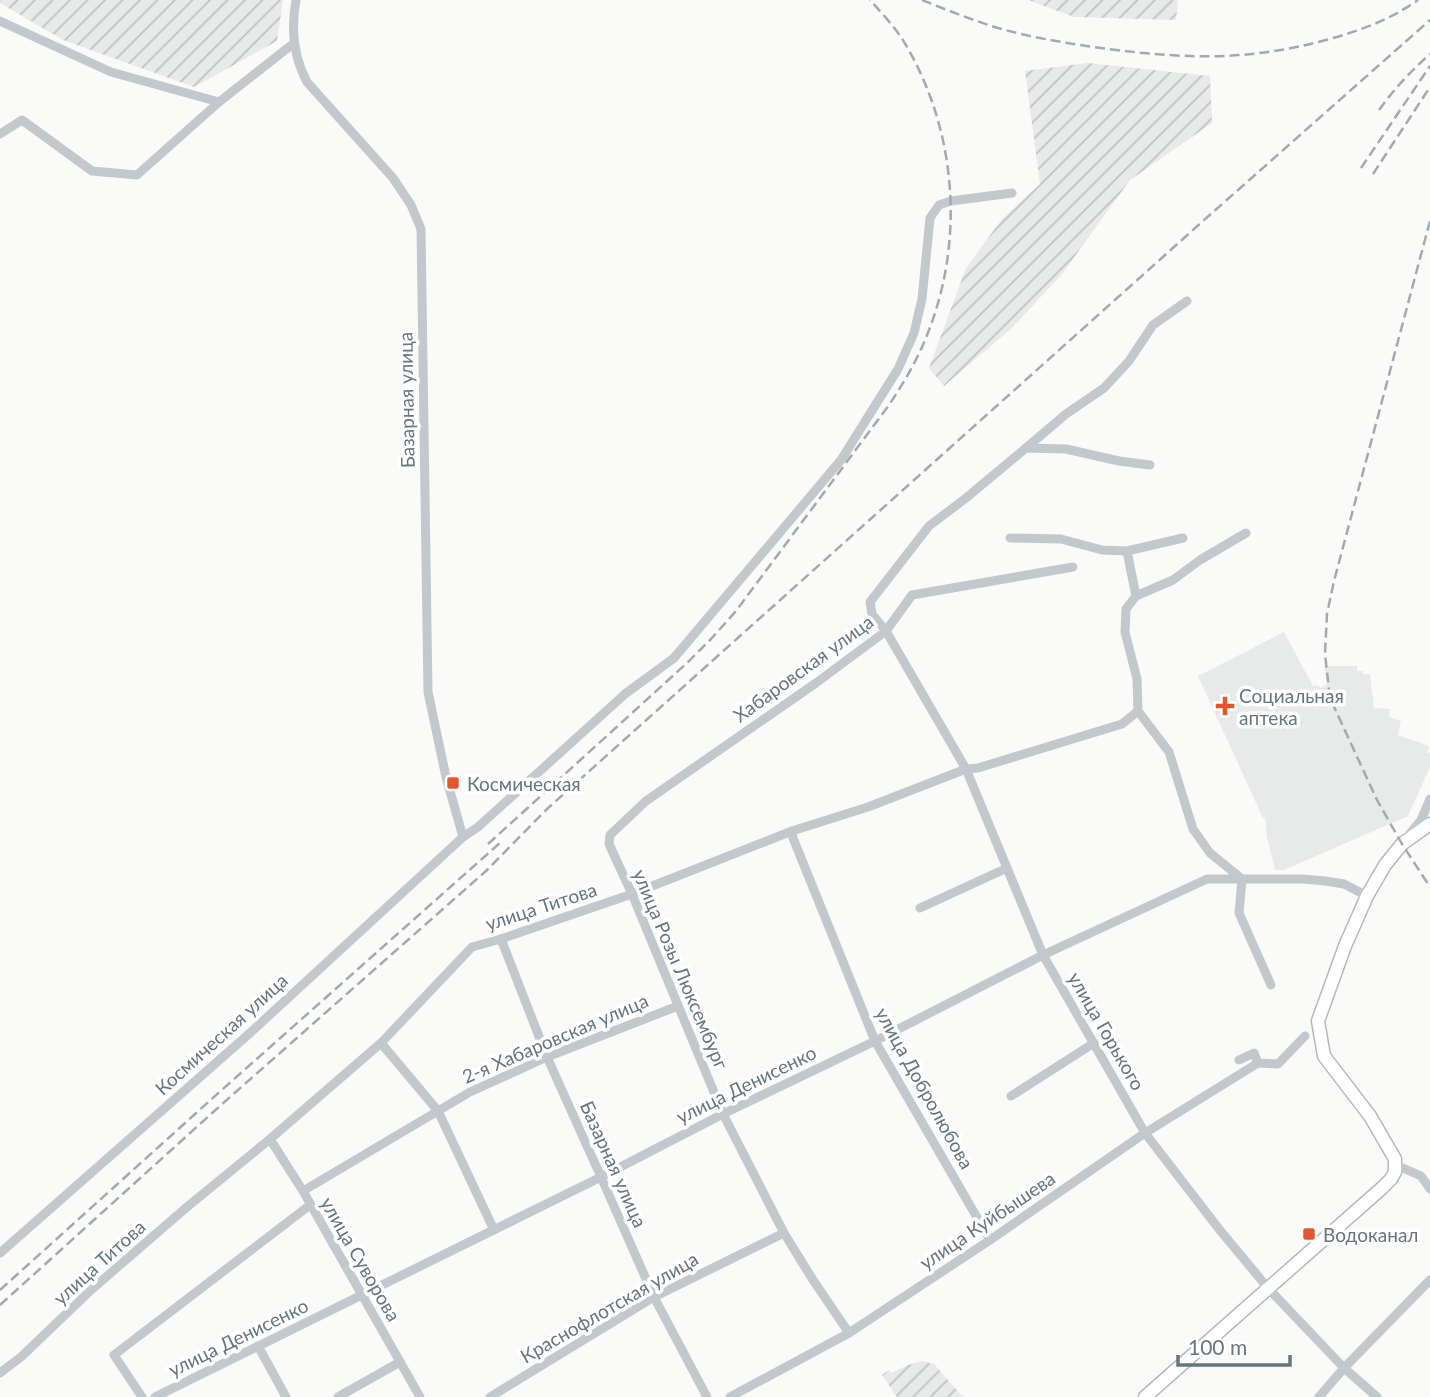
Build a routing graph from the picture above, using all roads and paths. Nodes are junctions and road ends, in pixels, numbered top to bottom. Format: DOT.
graph roads {
  1 [pos="296,0"];
  2 [pos="0,21"];
  3 [pos="294,43"];
  4 [pos="219,102"];
  5 [pos="0,134"];
  6 [pos="1012,193"];
  7 [pos="1187,301"];
  8 [pos="1026,448"];
  9 [pos="1150,465"];
  10 [pos="1246,533"];
  11 [pos="1010,538"];
  12 [pos="1183,538"];
  13 [pos="1127,551"];
  14 [pos="1073,567"];
  15 [pos="1136,596"];
  16 [pos="886,631"];
  17 [pos="1138,711"];
  18 [pos="966,769"];
  19 [pos="1430,799"];
  20 [pos="1430,824"];
  21 [pos="792,831"];
  22 [pos="610,835"];
  23 [pos="463,837"];
  24 [pos="1402,844"];
  25 [pos="1007,868"];
  26 [pos="1242,879"];
  27 [pos="632,894"];
  28 [pos="1367,896"];
  29 [pos="920,908"];
  30 [pos="501,939"];
  31 [pos="1044,955"];
  32 [pos="1270,985"];
  33 [pos="678,1006"];
  34 [pos="1305,1036"];
  35 [pos="875,1041"];
  36 [pos="381,1043"];
  37 [pos="1094,1043"];
  38 [pos="547,1057"];
  39 [pos="1239,1060"];
  40 [pos="1258,1063"];
  41 [pos="1011,1096"];
  42 [pos="438,1111"];
  43 [pos="723,1114"];
  44 [pos="1145,1133"];
  45 [pos="270,1139"];
  46 [pos="1396,1165"];
  47 [pos="601,1177"];
  48 [pos="1430,1189"];
  49 [pos="303,1191"];
  50 [pos="310,1205"];
  51 [pos="494,1230"];
  52 [pos="784,1233"];
  53 [pos="990,1240"];
  54 [pos="0,1253"];
  55 [pos="1430,1280"];
  56 [pos="1268,1288"];
  57 [pos="362,1295"];
  58 [pos="654,1297"];
  59 [pos="849,1334"];
  60 [pos="258,1346"];
  61 [pos="400,1362"];
  62 [pos="1344,1368"];
  63 [pos="0,1373"];
  64 [pos="142,1397"];
  65 [pos="155,1397"];
  66 [pos="286,1397"];
  67 [pos="338,1397"];
  68 [pos="420,1397"];
  69 [pos="490,1397"];
  70 [pos="707,1397"];
  71 [pos="730,1397"];
  72 [pos="1145,1397"];
  73 [pos="1319,1397"];
  74 [pos="1377,1397"];
  1 -- 3 [label="street, Базарная улица"];
  2 -- 4 [label="street"];
  3 -- 4 [label="street"];
  3 -- 23 [label="street, Базарная улица"];
  4 -- 5 [label="street"];
  6 -- 23 [label="street, Космическая улица"];
  7 -- 8 [label="street"];
  8 -- 9 [label="street"];
  8 -- 16 [label="street, улица Горького"];
  10 -- 15 [label="street"];
  11 -- 13 [label="street"];
  12 -- 13 [label="street"];
  13 -- 15 [label="street"];
  14 -- 16 [label="street, Хабаровская улица"];
  15 -- 17 [label="street"];
  16 -- 18 [label="street, улица Горького"];
  16 -- 22 [label="street, Хабаровская улица"];
  17 -- 18 [label="street, улица Титова"];
  17 -- 26 [label="street"];
  18 -- 21 [label="street, улица Титова"];
  18 -- 25 [label="street, улица Горького"];
  19 -- 24 [label="street"];
  20 -- 24 [label="street"];
  21 -- 27 [label="street, улица Титова"];
  21 -- 35 [label="street, улица Добролюбова"];
  22 -- 27 [label="street, улица Розы Люксембург"];
  23 -- 54 [label="street, Космическая улица"];
  24 -- 28 [label="street"];
  25 -- 29 [label="street"];
  25 -- 31 [label="street, улица Горького"];
  26 -- 28 [label="street, улица Денисенко"];
  26 -- 31 [label="street, улица Денисенко"];
  26 -- 32 [label="street"];
  27 -- 30 [label="street, улица Титова"];
  27 -- 33 [label="street, улица Розы Люксембург"];
  28 -- 46 [label="street"];
  30 -- 36 [label="street, улица Титова"];
  30 -- 38 [label="street, Базарная улица"];
  31 -- 35 [label="street, улица Денисенко"];
  31 -- 37 [label="street, улица Горького"];
  33 -- 38 [label="street, 2-я Хабаровская улица"];
  33 -- 43 [label="street, улица Розы Люксембург"];
  34 -- 40 [label="street, улица Куйбышева"];
  35 -- 43 [label="street, улица Денисенко"];
  35 -- 53 [label="street, улица Добролюбова"];
  36 -- 42 [label="street"];
  36 -- 45 [label="street, улица Титова"];
  37 -- 41 [label="street"];
  37 -- 44 [label="street, улица Горького"];
  38 -- 42 [label="street, 2-я Хабаровская улица"];
  38 -- 47 [label="street, Базарная улица"];
  39 -- 40 [label="street, улица Куйбышева"];
  40 -- 44 [label="street, улица Куйбышева"];
  42 -- 49 [label="street, 2-я Хабаровская улица"];
  42 -- 51 [label="street"];
  43 -- 47 [label="street, улица Денисенко"];
  43 -- 52 [label="street, улица Розы Люксембург"];
  44 -- 53 [label="street, улица Куйбышева"];
  44 -- 56 [label="street, улица Горького"];
  45 -- 49 [label="street, улица Суворова"];
  45 -- 63 [label="street, улица Титова"];
  46 -- 48 [label="street"];
  46 -- 56 [label="street"];
  47 -- 51 [label="street, улица Денисенко"];
  47 -- 58 [label="street, Базарная улица"];
  49 -- 50 [label="street, улица Суворова"];
  50 -- 57 [label="street, улица Суворова"];
  50 -- 64 [label="street"];
  51 -- 57 [label="street, улица Денисенко"];
  52 -- 58 [label="street, Краснофлотская улица"];
  52 -- 59 [label="street, улица Розы Люксембург"];
  53 -- 59 [label="street, улица Куйбышева"];
  55 -- 62 [label="street"];
  56 -- 62 [label="street, улица Горького"];
  56 -- 72 [label="street"];
  57 -- 60 [label="street, улица Денисенко"];
  57 -- 61 [label="street, улица Суворова"];
  58 -- 69 [label="street, Краснофлотская улица"];
  58 -- 70 [label="street, Базарная улица"];
  59 -- 71 [label="street, улица Куйбышева"];
  60 -- 65 [label="street, улица Денисенко"];
  60 -- 66 [label="street"];
  61 -- 67 [label="street"];
  61 -- 68 [label="street, улица Суворова"];
  62 -- 73 [label="street"];
  62 -- 74 [label="street, улица Горького"];
}
